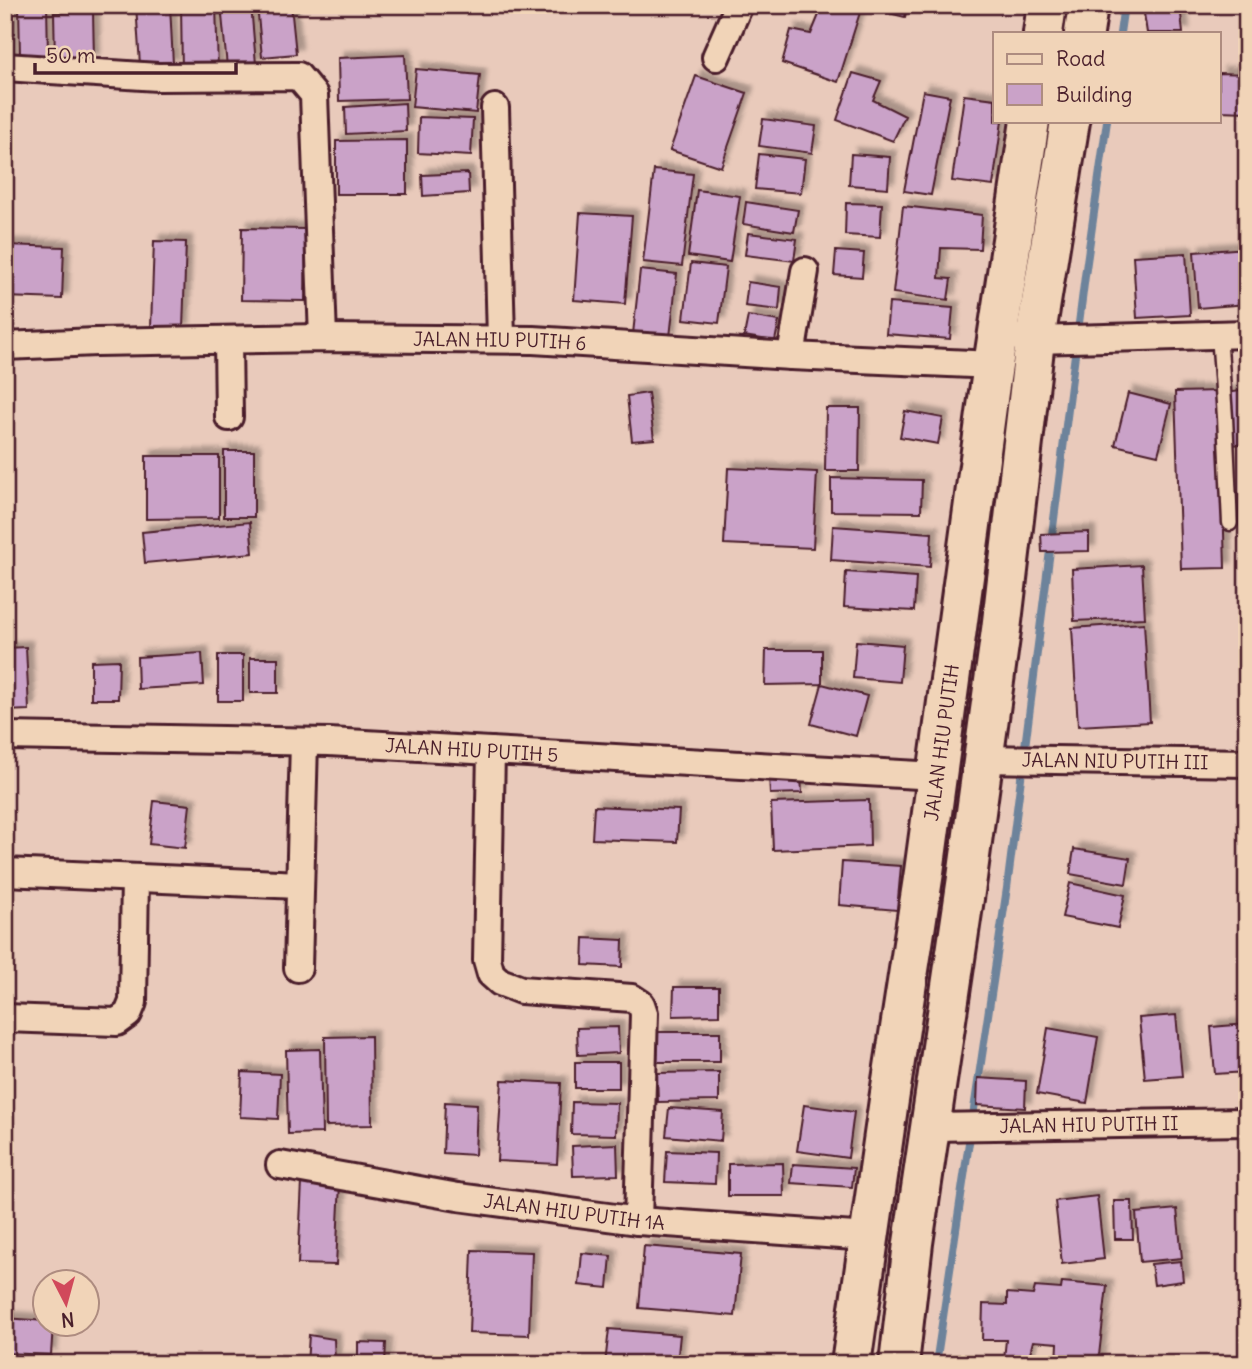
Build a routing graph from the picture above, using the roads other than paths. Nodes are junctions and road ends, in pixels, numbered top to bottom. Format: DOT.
graph roads {
  1 [pos="739,5"];
  2 [pos="1088,5"];
  3 [pos="1084,32"];
  4 [pos="716,57"];
  5 [pos="5,67"];
  6 [pos="495,108"];
  7 [pos="1030,122"];
  8 [pos="1070,122"];
  9 [pos="805,271"];
  10 [pos="1219,334"];
  11 [pos="1247,334"];
  12 [pos="323,338"];
  13 [pos="228,340"];
  14 [pos="500,340"];
  15 [pos="1035,340"];
  16 [pos="5,346"];
  17 [pos="996,349"];
  18 [pos="790,356"];
  19 [pos="229,417"];
  20 [pos="1230,523"];
  21 [pos="5,736"];
  22 [pos="304,742"];
  23 [pos="491,751"];
  24 [pos="984,759"];
  25 [pos="1247,763"];
  26 [pos="937,776"];
  27 [pos="5,873"];
  28 [pos="135,878"];
  29 [pos="300,885"];
  30 [pos="298,968"];
  31 [pos="5,1018"];
  32 [pos="1247,1122"];
  33 [pos="931,1127"];
  34 [pos="280,1165"];
  35 [pos="638,1221"];
  36 [pos="869,1237"];
  37 [pos="852,1364"];
  38 [pos="899,1364"];
  1 -- 4 [label="street"];
  2 -- 3 [label="street"];
  5 -- 12 [label="street"];
  6 -- 14 [label="street"];
  7 -- 17 [label="street, JALAN HIU PUTIH"];
  8 -- 15 [label="street"];
  9 -- 18 [label="street"];
  10 -- 11 [label="street, JALAN HIU PUTIH 6"];
  10 -- 15 [label="street, JALAN HIU PUTIH 6"];
  10 -- 20 [label="lane"];
  12 -- 13 [label="street, JALAN HIU PUTIH 6"];
  12 -- 14 [label="street, JALAN HIU PUTIH 6"];
  13 -- 16 [label="street, JALAN HIU PUTIH 6"];
  13 -- 19 [label="street"];
  14 -- 18 [label="street, JALAN HIU PUTIH 6"];
  15 -- 17 [label="street, JALAN HIU PUTIH 6"];
  15 -- 24 [label="street"];
  17 -- 18 [label="street, JALAN HIU PUTIH 6"];
  17 -- 26 [label="street, JALAN HIU PUTIH"];
  21 -- 22 [label="street, JALAN HIU PUTIH 5"];
  22 -- 23 [label="street, JALAN HIU PUTIH 5"];
  22 -- 29 [label="street"];
  23 -- 26 [label="street, JALAN HIU PUTIH 5"];
  23 -- 35 [label="street"];
  24 -- 25 [label="street, JALAN NIU PUTIH III"];
  24 -- 33 [label="street"];
  26 -- 36 [label="street, JALAN HIU PUTIH"];
  27 -- 28 [label="street"];
  28 -- 29 [label="street"];
  28 -- 31 [label="street"];
  29 -- 30 [label="street"];
  32 -- 33 [label="street, JALAN HIU PUTIH II"];
  33 -- 38 [label="street"];
  34 -- 35 [label="street, JALAN HIU PUTIH 1A"];
  35 -- 36 [label="street, JALAN HIU PUTIH 1A"];
  36 -- 37 [label="street, JALAN HIU PUTIH"];
}
